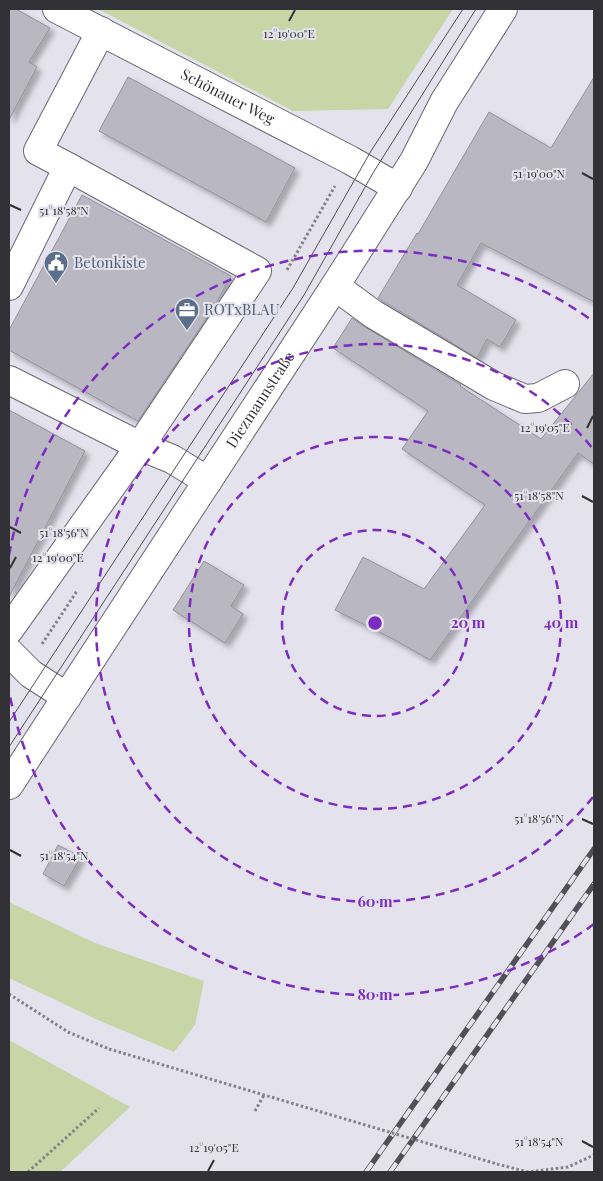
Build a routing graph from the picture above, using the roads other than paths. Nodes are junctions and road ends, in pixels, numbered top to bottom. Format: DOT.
graph roads {
  1 [pos="57,9"];
  2 [pos="503,9"];
  3 [pos="101,32"];
  4 [pos="68,167"];
  5 [pos="398,188"];
  6 [pos="9,286"];
  7 [pos="336,286"];
  8 [pos="9,380"];
  9 [pos="565,384"];
  10 [pos="140,446"];
  11 [pos="208,481"];
  12 [pos="9,630"];
  13 [pos="9,652"];
  14 [pos="67,697"];
  15 [pos="9,785"];
  1 -- 3 [label="street, Schönauer Weg"];
  2 -- 5 [label="street, Diezmannstraße"];
  3 -- 4 [label="street"];
  3 -- 5 [label="street, Schönauer Weg"];
  4 -- 6 [label="street"];
  4 -- 10 [label="street"];
  5 -- 7 [label="street, Diezmannstraße"];
  7 -- 9 [label="street"];
  7 -- 11 [label="street, Diezmannstraße"];
  8 -- 10 [label="street"];
  10 -- 11 [label="street"];
  10 -- 12 [label="street"];
  11 -- 14 [label="street, Diezmannstraße"];
  13 -- 14 [label="street"];
  14 -- 15 [label="street, Diezmannstraße"];
}
